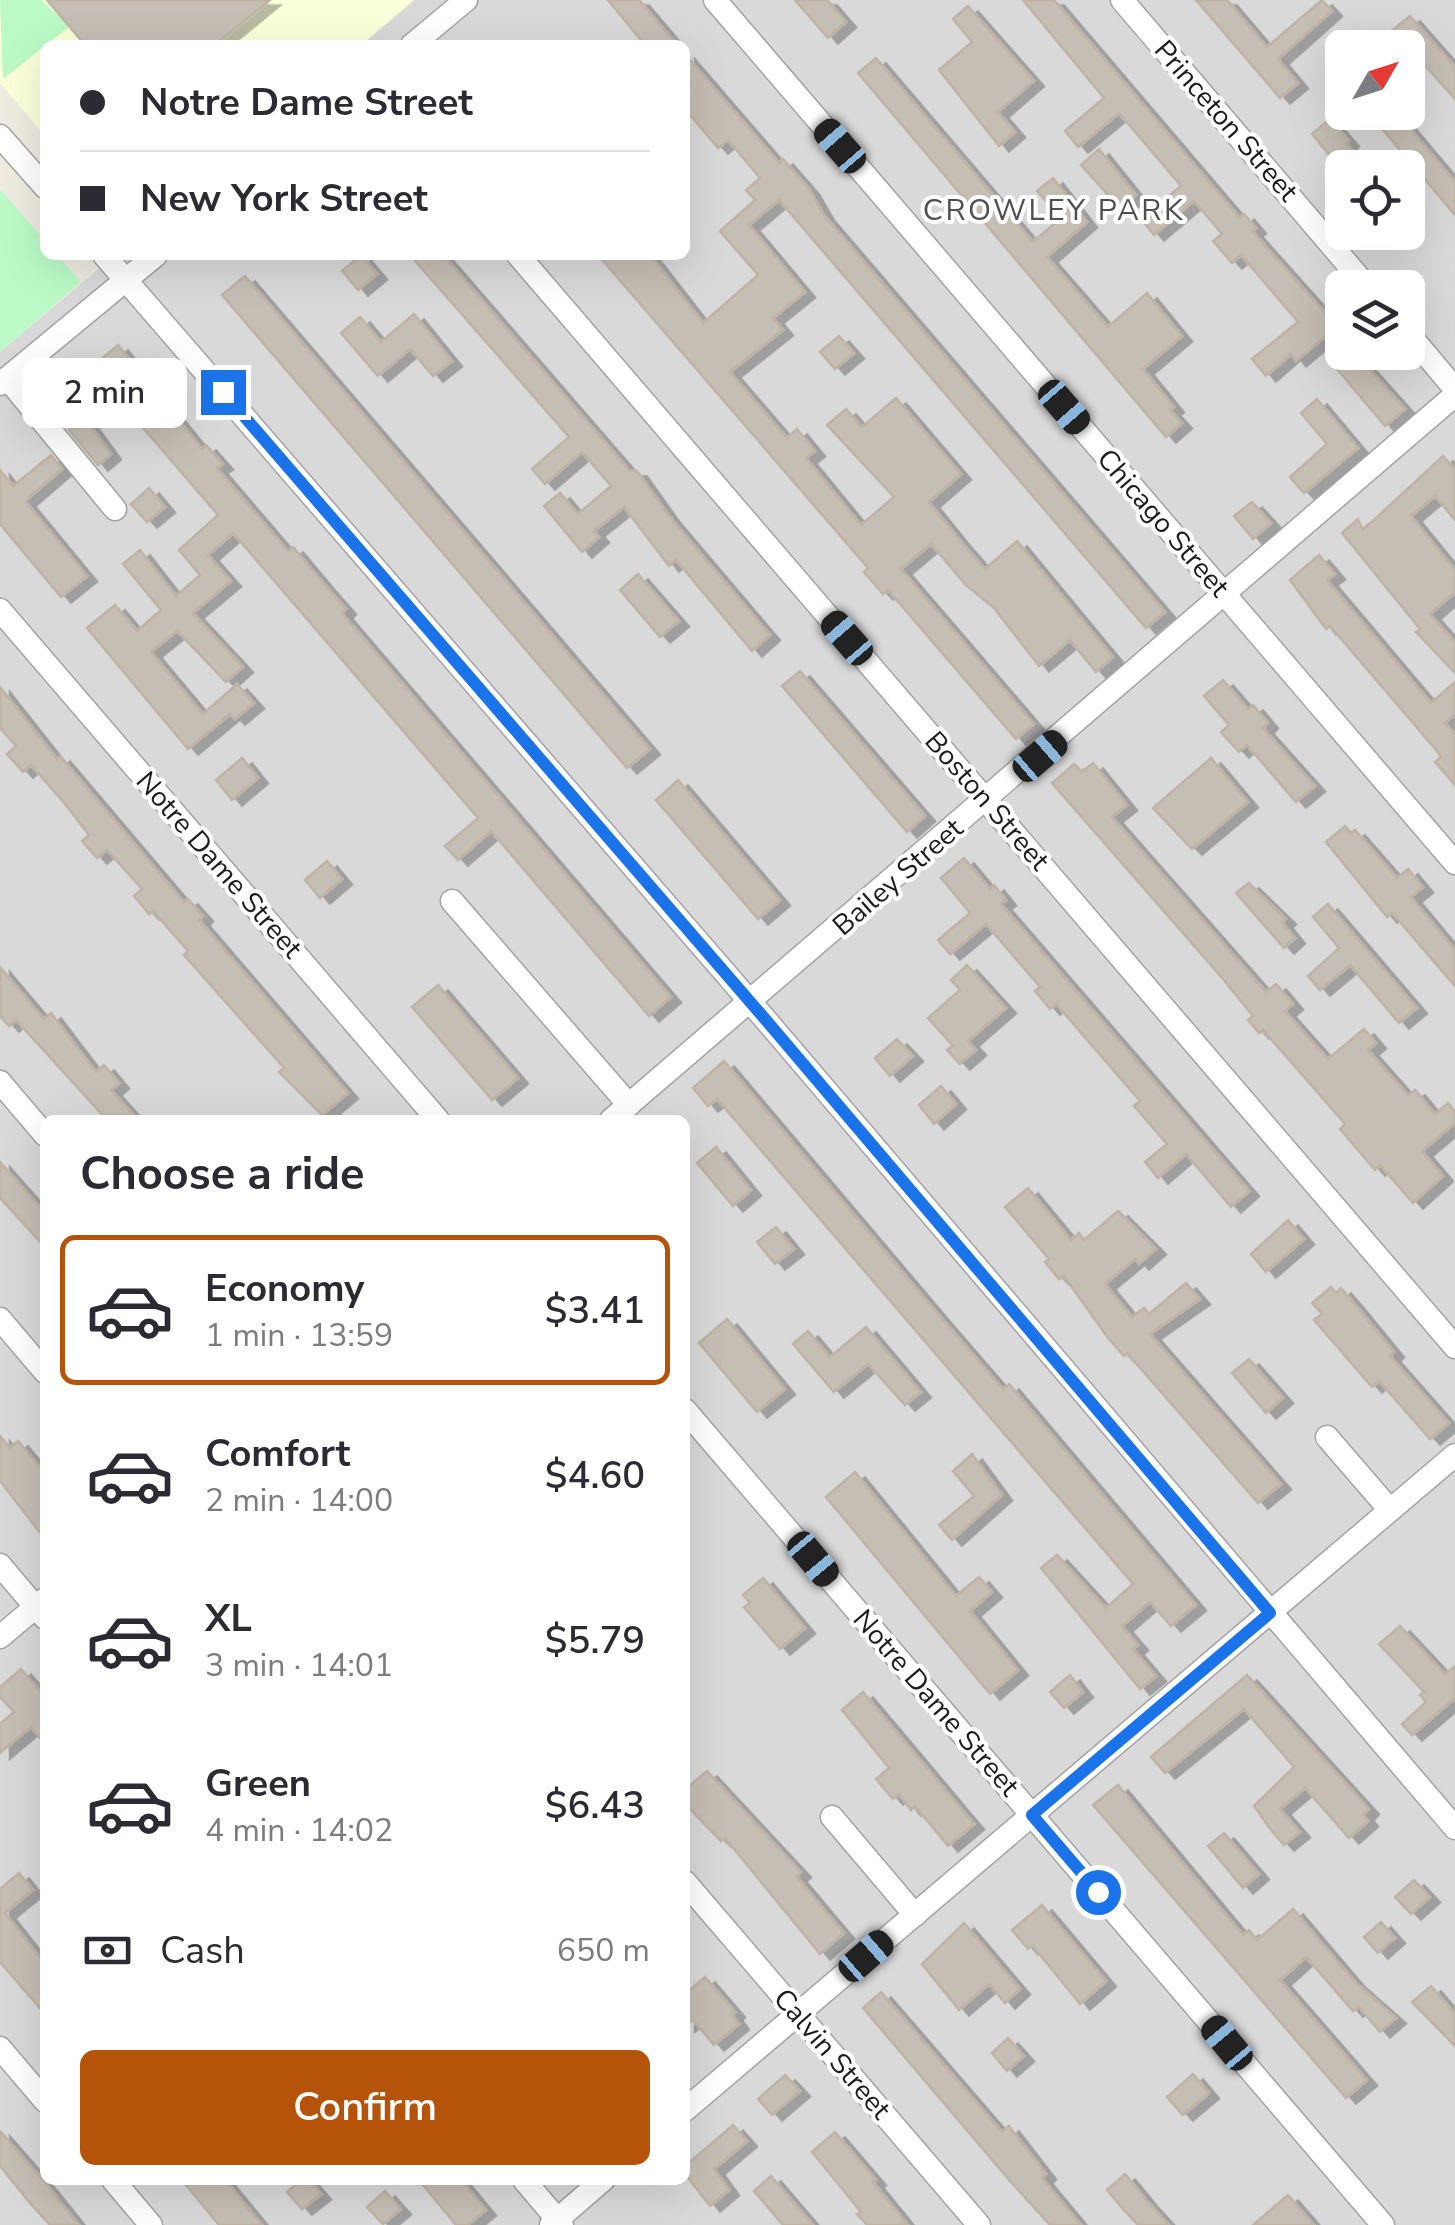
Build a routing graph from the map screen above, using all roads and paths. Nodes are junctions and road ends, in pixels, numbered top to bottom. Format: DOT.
graph roads {
  1 [pos="466,0"];
  2 [pos="715,0"];
  3 [pos="1122,0"];
  4 [pos="418,40"];
  5 [pos="0,136"];
  6 [pos="40,181"];
  7 [pos="108,260"];
  8 [pos="150,260"];
  9 [pos="522,260"];
  10 [pos="1353,270"];
  11 [pos="126,280"];
  12 [pos="1425,354"];
  13 [pos="4,381"];
  14 [pos="1455,392"];
  15 [pos="115,509"];
  16 [pos="1226,596"];
  17 [pos="0,610"];
  18 [pos="987,801"];
  19 [pos="1455,863"];
  20 [pos="452,900"];
  21 [pos="750,1004"];
  22 [pos="0,1082"];
  23 [pos="629,1104"];
  24 [pos="434,1115"];
  25 [pos="617,1115"];
  26 [pos="40,1128"];
  27 [pos="0,1319"];
  28 [pos="1455,1347"];
  29 [pos="40,1366"];
  30 [pos="690,1416"];
  31 [pos="1327,1437"];
  32 [pos="1455,1455"];
  33 [pos="1390,1510"];
  34 [pos="0,1565"];
  35 [pos="40,1606"];
  36 [pos="40,1609"];
  37 [pos="1270,1613"];
  38 [pos="0,1637"];
  39 [pos="1032,1815"];
  40 [pos="832,1816"];
  41 [pos="1455,1828"];
  42 [pos="690,1888"];
  43 [pos="914,1915"];
  44 [pos="798,2014"];
  45 [pos="0,2048"];
  46 [pos="40,2095"];
  47 [pos="690,2106"];
  48 [pos="117,2185"];
  49 [pos="528,2185"];
  50 [pos="598,2185"];
  51 [pos="557,2223"];
  52 [pos="151,2225"];
  53 [pos="979,2225"];
  54 [pos="1383,2225"];
  1 -- 4 [label="street"];
  2 -- 16 [label="street, Chicago Street"];
  3 -- 10 [label="street, Princeton Street"];
  5 -- 6 [label="street"];
  7 -- 11 [label="street"];
  8 -- 11 [label="street"];
  9 -- 18 [label="street, Boston Street"];
  11 -- 13 [label="street"];
  11 -- 21 [label="street"];
  12 -- 14 [label="street"];
  13 -- 15 [label="street"];
  14 -- 16 [label="street, Bailey Street"];
  16 -- 18 [label="street, Bailey Street"];
  16 -- 19 [label="street, Chicago Street"];
  17 -- 24 [label="street, Notre Dame Street"];
  18 -- 21 [label="street, Bailey Street"];
  18 -- 28 [label="street, Boston Street"];
  20 -- 23 [label="street"];
  21 -- 23 [label="street, Bailey Street"];
  21 -- 37 [label="street"];
  22 -- 26 [label="street"];
  23 -- 25 [label="street, Bailey Street"];
  27 -- 29 [label="street"];
  30 -- 39 [label="street, Notre Dame Street"];
  31 -- 33 [label="street"];
  32 -- 33 [label="street"];
  33 -- 37 [label="street"];
  34 -- 35 [label="street"];
  36 -- 38 [label="street"];
  37 -- 39 [label="street"];
  37 -- 41 [label="street"];
  39 -- 43 [label="street"];
  39 -- 54 [label="street, Notre Dame Street"];
  40 -- 43 [label="street"];
  42 -- 44 [label="street, Calvin Street"];
  43 -- 44 [label="street"];
  44 -- 47 [label="street"];
  44 -- 53 [label="street, Calvin Street"];
  45 -- 46 [label="street"];
  48 -- 52 [label="street"];
  49 -- 51 [label="street"];
  50 -- 51 [label="street"];
}
